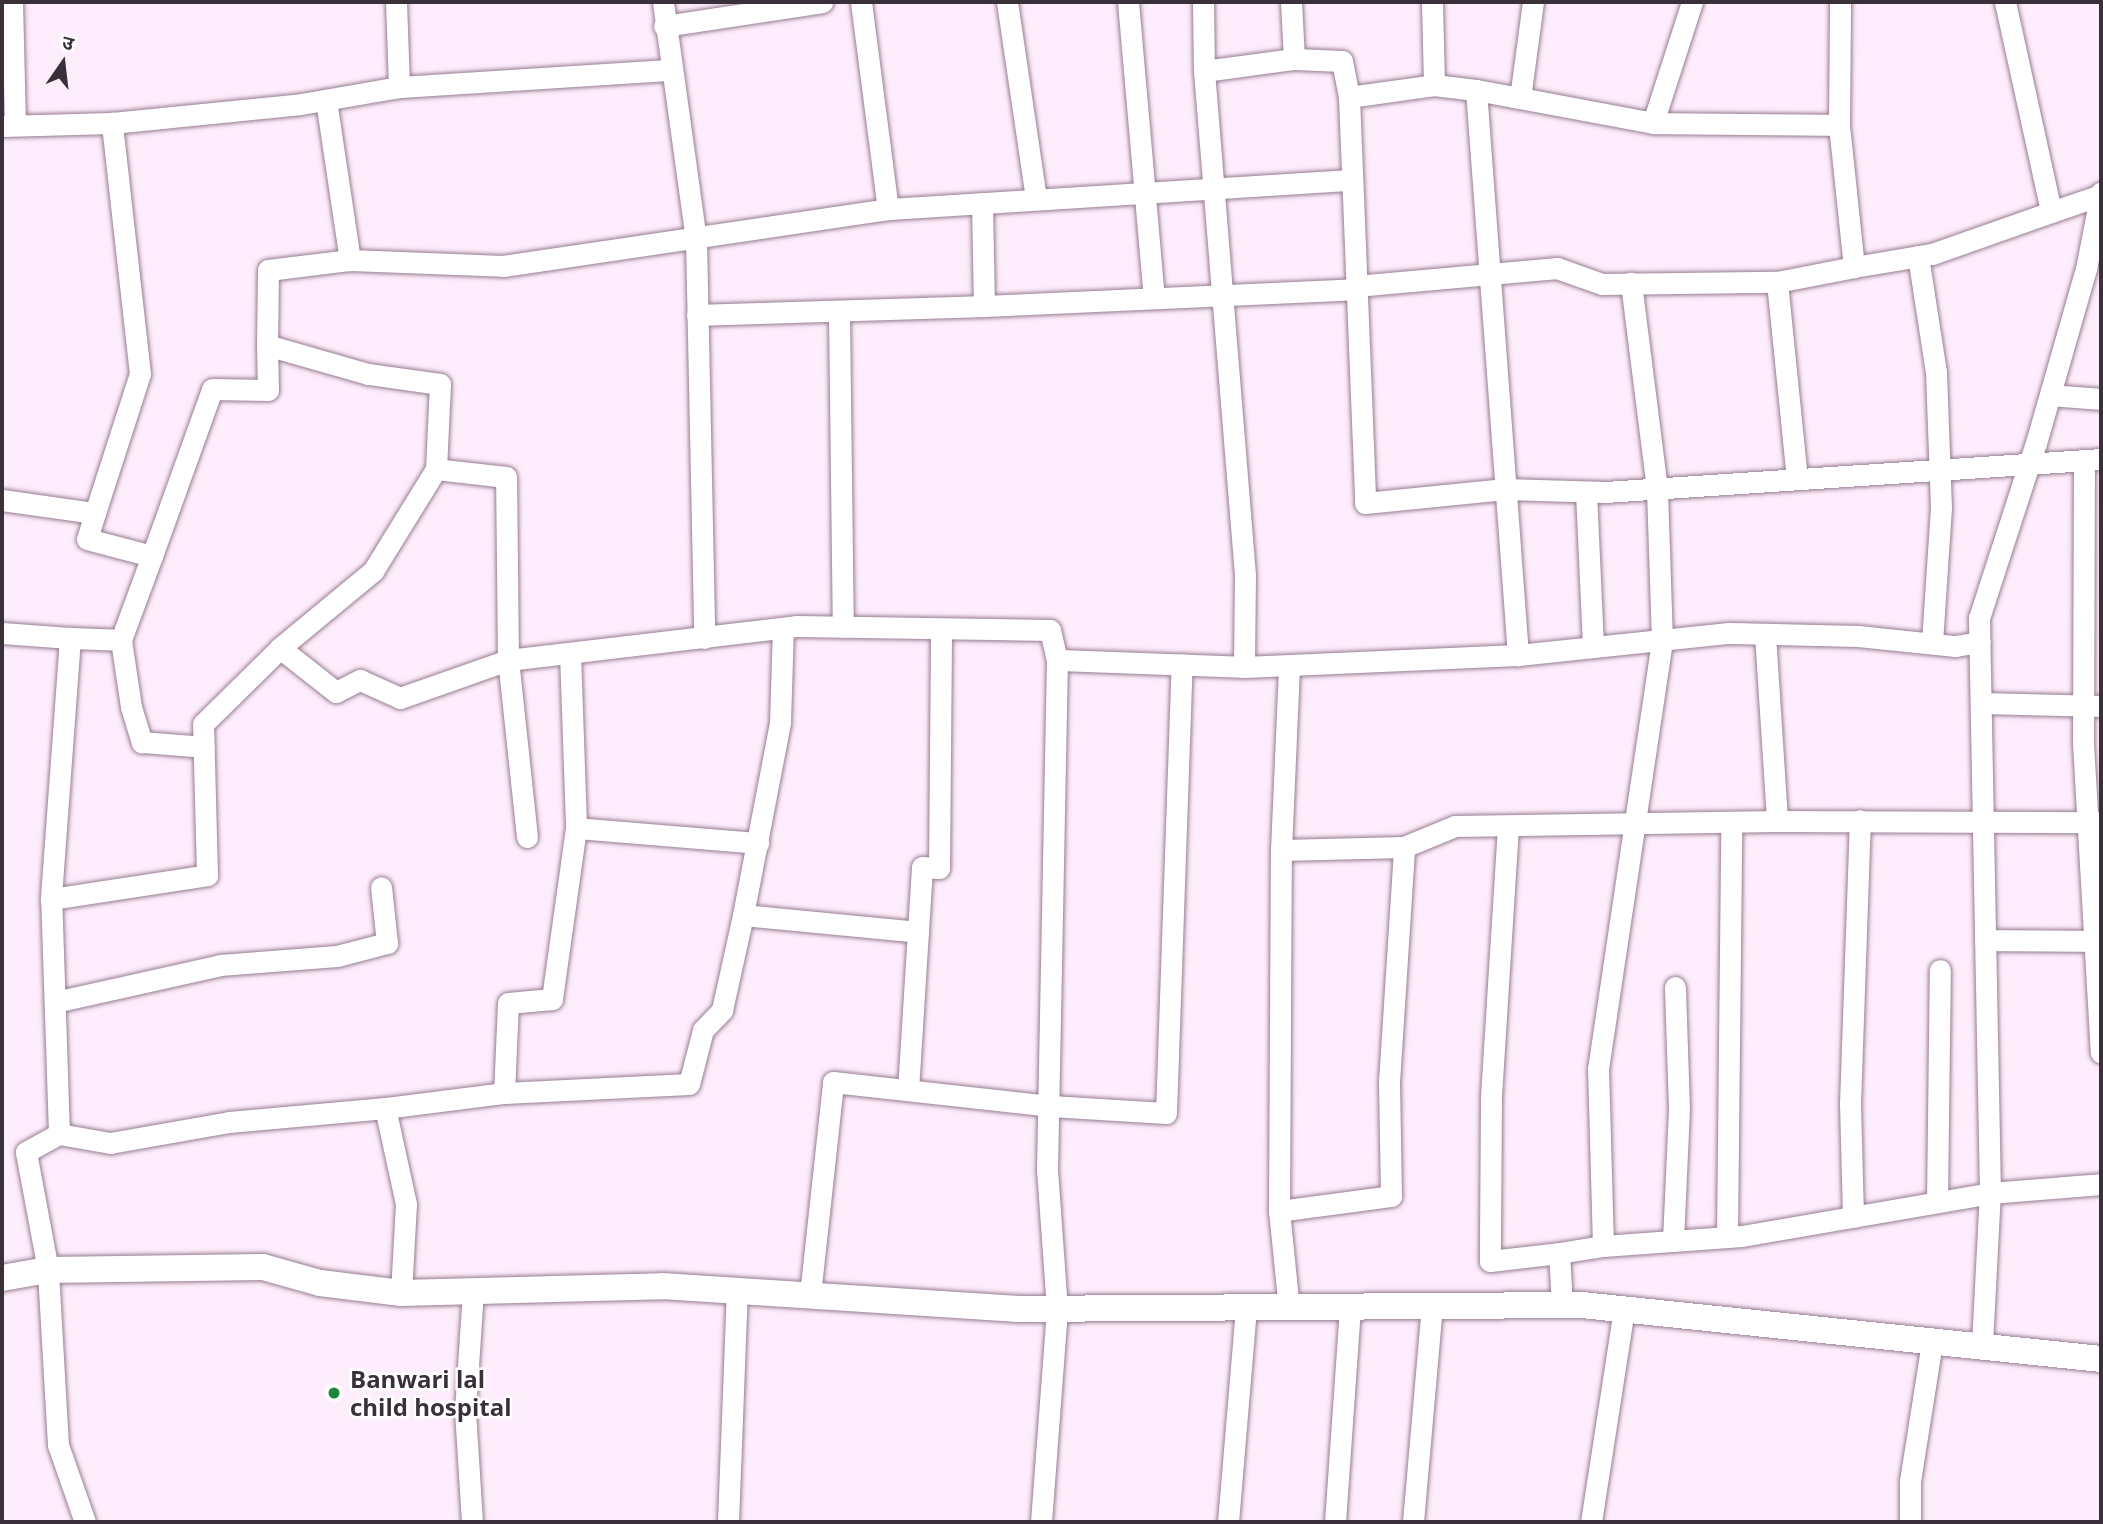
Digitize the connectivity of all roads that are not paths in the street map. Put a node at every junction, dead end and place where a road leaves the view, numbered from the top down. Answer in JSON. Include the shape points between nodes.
{"nodes":[{"id":1,"x":12,"y":2,"type":"edge"},
{"id":2,"x":396,"y":2,"type":"edge"},
{"id":3,"x":663,"y":2,"type":"edge"},
{"id":4,"x":822,"y":2,"type":"edge"},
{"id":5,"x":861,"y":2,"type":"edge"},
{"id":6,"x":1007,"y":2,"type":"edge"},
{"id":7,"x":1128,"y":2,"type":"edge"},
{"id":8,"x":1203,"y":2,"type":"edge"},
{"id":9,"x":1291,"y":2,"type":"edge"},
{"id":10,"x":1432,"y":2,"type":"edge"},
{"id":11,"x":1533,"y":2,"type":"edge"},
{"id":12,"x":1692,"y":2,"type":"edge"},
{"id":13,"x":1840,"y":2,"type":"edge"},
{"id":14,"x":2006,"y":2,"type":"edge"},
{"id":15,"x":664,"y":26,"type":"junction"},
{"id":16,"x":1294,"y":59,"type":"junction"},
{"id":17,"x":669,"y":70,"type":"junction"},
{"id":18,"x":1204,"y":71,"type":"junction"},
{"id":19,"x":1434,"y":85,"type":"junction"},
{"id":20,"x":399,"y":87,"type":"junction"},
{"id":21,"x":1476,"y":90,"type":"junction"},
{"id":22,"x":1349,"y":97,"type":"junction"},
{"id":23,"x":1520,"y":98,"type":"junction"},
{"id":24,"x":326,"y":100,"type":"junction"},
{"id":25,"x":112,"y":123,"type":"junction"},
{"id":26,"x":1653,"y":123,"type":"junction"},
{"id":27,"x":8,"y":125,"type":"edge"},
{"id":28,"x":1839,"y":125,"type":"junction"},
{"id":29,"x":1352,"y":180,"type":"junction"},
{"id":30,"x":1212,"y":188,"type":"junction"},
{"id":31,"x":1141,"y":191,"type":"junction"},
{"id":32,"x":2101,"y":193,"type":"edge"},
{"id":33,"x":1036,"y":200,"type":"junction"},
{"id":34,"x":982,"y":203,"type":"junction"},
{"id":35,"x":888,"y":209,"type":"junction"},
{"id":36,"x":2050,"y":212,"type":"junction"},
{"id":37,"x":696,"y":240,"type":"junction"},
{"id":38,"x":1918,"y":256,"type":"junction"},
{"id":39,"x":350,"y":260,"type":"junction"},
{"id":40,"x":1854,"y":267,"type":"junction"},
{"id":41,"x":1487,"y":278,"type":"junction"},
{"id":42,"x":1777,"y":282,"type":"junction"},
{"id":43,"x":1631,"y":283,"type":"junction"},
{"id":44,"x":1356,"y":288,"type":"junction"},
{"id":45,"x":1221,"y":293,"type":"junction"},
{"id":46,"x":1154,"y":297,"type":"junction"},
{"id":47,"x":984,"y":306,"type":"junction"},
{"id":48,"x":839,"y":314,"type":"junction"},
{"id":49,"x":697,"y":315,"type":"junction"},
{"id":50,"x":267,"y":345,"type":"junction"},
{"id":51,"x":2050,"y":395,"type":"junction"},
{"id":52,"x":2101,"y":399,"type":"edge"},
{"id":53,"x":2093,"y":459,"type":"edge"},
{"id":54,"x":2031,"y":462,"type":"junction"},
{"id":55,"x":1939,"y":467,"type":"junction"},
{"id":56,"x":436,"y":469,"type":"junction"},
{"id":57,"x":1797,"y":479,"type":"junction"},
{"id":58,"x":1505,"y":489,"type":"junction"},
{"id":59,"x":1657,"y":489,"type":"junction"},
{"id":60,"x":1586,"y":492,"type":"junction"},
{"id":61,"x":2,"y":500,"type":"edge"},
{"id":62,"x":95,"y":513,"type":"junction"},
{"id":63,"x":152,"y":556,"type":"junction"},
{"id":64,"x":843,"y":627,"type":"junction"},
{"id":65,"x":783,"y":628,"type":"junction"},
{"id":66,"x":941,"y":629,"type":"junction"},
{"id":67,"x":2,"y":633,"type":"edge"},
{"id":68,"x":1765,"y":634,"type":"junction"},
{"id":69,"x":70,"y":638,"type":"junction"},
{"id":70,"x":704,"y":638,"type":"junction"},
{"id":71,"x":121,"y":640,"type":"junction"},
{"id":72,"x":1662,"y":641,"type":"junction"},
{"id":73,"x":1932,"y":642,"type":"junction"},
{"id":74,"x":1980,"y":642,"type":"junction"},
{"id":75,"x":1593,"y":645,"type":"junction"},
{"id":76,"x":280,"y":649,"type":"junction"},
{"id":77,"x":570,"y":653,"type":"junction"},
{"id":78,"x":1518,"y":655,"type":"junction"},
{"id":79,"x":508,"y":660,"type":"junction"},
{"id":80,"x":1057,"y":660,"type":"junction"},
{"id":81,"x":1182,"y":664,"type":"junction"},
{"id":82,"x":1244,"y":667,"type":"junction"},
{"id":83,"x":1289,"y":668,"type":"junction"},
{"id":84,"x":1982,"y":703,"type":"junction"},
{"id":85,"x":2092,"y":706,"type":"edge"},
{"id":86,"x":204,"y":747,"type":"junction"},
{"id":87,"x":1984,"y":818,"type":"junction"},
{"id":88,"x":1860,"y":820,"type":"junction"},
{"id":89,"x":1777,"y":821,"type":"junction"},
{"id":90,"x":1731,"y":822,"type":"junction"},
{"id":91,"x":2094,"y":822,"type":"edge"},
{"id":92,"x":1636,"y":825,"type":"junction"},
{"id":93,"x":1508,"y":826,"type":"junction"},
{"id":94,"x":576,"y":828,"type":"junction"},
{"id":95,"x":527,"y":837,"type":"dead end"},
{"id":96,"x":758,"y":842,"type":"junction"},
{"id":97,"x":1404,"y":847,"type":"junction"},
{"id":98,"x":1281,"y":850,"type":"junction"},
{"id":99,"x":382,"y":887,"type":"dead end"},
{"id":100,"x":51,"y":899,"type":"junction"},
{"id":101,"x":743,"y":915,"type":"junction"},
{"id":102,"x":918,"y":932,"type":"junction"},
{"id":103,"x":1985,"y":940,"type":"junction"},
{"id":104,"x":2097,"y":941,"type":"edge"},
{"id":105,"x":1940,"y":970,"type":"dead end"},
{"id":106,"x":1675,"y":987,"type":"dead end"},
{"id":107,"x":55,"y":1002,"type":"junction"},
{"id":108,"x":2101,"y":1052,"type":"edge"},
{"id":109,"x":908,"y":1090,"type":"junction"},
{"id":110,"x":504,"y":1093,"type":"junction"},
{"id":111,"x":1050,"y":1107,"type":"junction"},
{"id":112,"x":384,"y":1108,"type":"junction"},
{"id":113,"x":59,"y":1134,"type":"junction"},
{"id":114,"x":2101,"y":1184,"type":"edge"},
{"id":115,"x":1990,"y":1193,"type":"junction"},
{"id":116,"x":1937,"y":1202,"type":"junction"},
{"id":117,"x":1279,"y":1211,"type":"junction"},
{"id":118,"x":1853,"y":1217,"type":"junction"},
{"id":119,"x":1727,"y":1237,"type":"junction"},
{"id":120,"x":1672,"y":1241,"type":"junction"},
{"id":121,"x":1602,"y":1246,"type":"junction"},
{"id":122,"x":1559,"y":1253,"type":"junction"},
{"id":123,"x":48,"y":1270,"type":"junction"},
{"id":124,"x":2,"y":1278,"type":"edge"},
{"id":125,"x":737,"y":1289,"type":"junction"},
{"id":126,"x":473,"y":1292,"type":"junction"},
{"id":127,"x":401,"y":1293,"type":"junction"},
{"id":128,"x":810,"y":1295,"type":"junction"},
{"id":129,"x":1432,"y":1306,"type":"junction"},
{"id":130,"x":1562,"y":1306,"type":"junction"},
{"id":131,"x":1246,"y":1308,"type":"junction"},
{"id":132,"x":1350,"y":1308,"type":"junction"},
{"id":133,"x":1057,"y":1309,"type":"junction"},
{"id":134,"x":1289,"y":1309,"type":"junction"},
{"id":135,"x":1624,"y":1310,"type":"junction"},
{"id":136,"x":1932,"y":1342,"type":"junction"},
{"id":137,"x":1982,"y":1344,"type":"junction"},
{"id":138,"x":2101,"y":1359,"type":"edge"},
{"id":139,"x":85,"y":1522,"type":"edge"},
{"id":140,"x":472,"y":1522,"type":"edge"},
{"id":141,"x":728,"y":1522,"type":"edge"},
{"id":142,"x":1041,"y":1522,"type":"edge"},
{"id":143,"x":1228,"y":1522,"type":"edge"},
{"id":144,"x":1335,"y":1522,"type":"edge"},
{"id":145,"x":1413,"y":1522,"type":"edge"},
{"id":146,"x":1591,"y":1522,"type":"edge"},
{"id":147,"x":1910,"y":1522,"type":"edge"}],
"edges":[{"from":1,"to":27,"type":"street"},
{"from":2,"to":20,"type":"street"},
{"from":3,"to":15,"type":"street"},
{"from":4,"to":15,"type":"street"},
{"from":5,"to":35,"type":"street"},
{"from":6,"to":33,"type":"street"},
{"from":7,"to":31,"type":"street"},
{"from":8,"to":18,"type":"street"},
{"from":9,"to":16,"type":"street"},
{"from":10,"to":19,"type":"street"},
{"from":11,"to":23,"type":"street"},
{"from":12,"to":26,"type":"street"},
{"from":13,"to":28,"type":"street"},
{"from":14,"to":36,"type":"street"},
{"from":15,"to":17,"type":"street"},
{"from":16,"to":18,"type":"street"},
{"from":16,"to":22,"type":"street","via":[[1342,61]]},
{"from":17,"to":20,"type":"street","via":[[516,84]]},
{"from":17,"to":37,"type":"street"},
{"from":18,"to":30,"type":"street"},
{"from":19,"to":21,"type":"street"},
{"from":19,"to":22,"type":"street"},
{"from":20,"to":24,"type":"street"},
{"from":21,"to":23,"type":"street"},
{"from":21,"to":41,"type":"street"},
{"from":22,"to":29,"type":"street"},
{"from":23,"to":26,"type":"street"},
{"from":24,"to":25,"type":"street"},
{"from":24,"to":39,"type":"street"},
{"from":25,"to":27,"type":"street"},
{"from":25,"to":62,"type":"street","via":[[140,374]]},
{"from":26,"to":28,"type":"street"},
{"from":28,"to":40,"type":"street"},
{"from":29,"to":30,"type":"street"},
{"from":29,"to":44,"type":"street"},
{"from":30,"to":31,"type":"street"},
{"from":30,"to":45,"type":"street"},
{"from":31,"to":33,"type":"street"},
{"from":31,"to":46,"type":"street"},
{"from":32,"to":36,"type":"street"},
{"from":32,"to":51,"type":"street"},
{"from":33,"to":34,"type":"street"},
{"from":34,"to":35,"type":"street"},
{"from":34,"to":47,"type":"street"},
{"from":35,"to":37,"type":"street"},
{"from":36,"to":38,"type":"street"},
{"from":37,"to":39,"type":"street","via":[[503,266]]},
{"from":37,"to":49,"type":"street"},
{"from":38,"to":40,"type":"street"},
{"from":38,"to":55,"type":"street","via":[[1936,372]]},
{"from":39,"to":50,"type":"street","via":[[268,270]]},
{"from":40,"to":42,"type":"street"},
{"from":41,"to":43,"type":"street","via":[[1558,268],[1602,284]]},
{"from":41,"to":44,"type":"street"},
{"from":41,"to":58,"type":"street"},
{"from":42,"to":43,"type":"street"},
{"from":42,"to":57,"type":"street"},
{"from":43,"to":59,"type":"street"},
{"from":44,"to":45,"type":"street"},
{"from":44,"to":58,"type":"street","via":[[1365,503]]},
{"from":45,"to":46,"type":"street"},
{"from":45,"to":82,"type":"street","via":[[1245,575]]},
{"from":46,"to":47,"type":"street"},
{"from":47,"to":48,"type":"street"},
{"from":48,"to":49,"type":"street"},
{"from":48,"to":64,"type":"street"},
{"from":49,"to":70,"type":"street"},
{"from":50,"to":56,"type":"street","via":[[368,374],[440,384]]},
{"from":50,"to":63,"type":"street","via":[[268,390],[212,388]]},
{"from":51,"to":52,"type":"street"},
{"from":51,"to":54,"type":"street"},
{"from":53,"to":54,"type":"street"},
{"from":53,"to":85,"type":"street"},
{"from":54,"to":55,"type":"street"},
{"from":54,"to":74,"type":"street","via":[[1979,618]]},
{"from":55,"to":57,"type":"street"},
{"from":55,"to":73,"type":"street"},
{"from":56,"to":76,"type":"street","via":[[373,570]]},
{"from":56,"to":79,"type":"street","via":[[506,477]]},
{"from":57,"to":59,"type":"street"},
{"from":58,"to":60,"type":"street"},
{"from":58,"to":78,"type":"street"},
{"from":59,"to":60,"type":"street"},
{"from":59,"to":72,"type":"street"},
{"from":60,"to":75,"type":"street"},
{"from":61,"to":62,"type":"street"},
{"from":62,"to":63,"type":"street","via":[[87,539]]},
{"from":63,"to":71,"type":"street"},
{"from":64,"to":65,"type":"street"},
{"from":64,"to":66,"type":"street"},
{"from":65,"to":70,"type":"street"},
{"from":65,"to":96,"type":"street","via":[[780,722]]},
{"from":66,"to":80,"type":"street","via":[[1050,630]]},
{"from":66,"to":102,"type":"street","via":[[939,868],[922,867]]},
{"from":67,"to":69,"type":"street"},
{"from":68,"to":72,"type":"street"},
{"from":68,"to":73,"type":"street"},
{"from":68,"to":89,"type":"street"},
{"from":69,"to":71,"type":"street"},
{"from":69,"to":100,"type":"street"},
{"from":70,"to":77,"type":"street"},
{"from":71,"to":86,"type":"street","via":[[142,742]]},
{"from":72,"to":75,"type":"street"},
{"from":72,"to":92,"type":"street"},
{"from":73,"to":74,"type":"street"},
{"from":74,"to":84,"type":"street"},
{"from":75,"to":78,"type":"street"},
{"from":76,"to":79,"type":"street","via":[[336,692],[360,680],[400,698]]},
{"from":76,"to":86,"type":"street","via":[[203,724]]},
{"from":77,"to":79,"type":"street"},
{"from":77,"to":94,"type":"street"},
{"from":78,"to":83,"type":"street"},
{"from":79,"to":95,"type":"street"},
{"from":80,"to":81,"type":"street"},
{"from":80,"to":111,"type":"street"},
{"from":81,"to":82,"type":"street"},
{"from":81,"to":111,"type":"street","via":[[1166,1113]]},
{"from":82,"to":83,"type":"street"},
{"from":83,"to":98,"type":"street"},
{"from":84,"to":85,"type":"street"},
{"from":84,"to":87,"type":"street"},
{"from":85,"to":91,"type":"street"},
{"from":86,"to":100,"type":"street","via":[[207,875]]},
{"from":87,"to":88,"type":"street"},
{"from":87,"to":91,"type":"street"},
{"from":87,"to":103,"type":"street"},
{"from":88,"to":89,"type":"street"},
{"from":88,"to":118,"type":"street","via":[[1850,1104]]},
{"from":89,"to":90,"type":"street"},
{"from":90,"to":92,"type":"street"},
{"from":90,"to":119,"type":"street"},
{"from":91,"to":104,"type":"street"},
{"from":92,"to":93,"type":"street"},
{"from":92,"to":121,"type":"street","via":[[1598,1069]]},
{"from":93,"to":97,"type":"street","via":[[1455,826]]},
{"from":93,"to":122,"type":"street","via":[[1491,1099],[1490,1261]]},
{"from":94,"to":96,"type":"street"},
{"from":94,"to":110,"type":"street","via":[[552,999],[508,1003]]},
{"from":96,"to":101,"type":"street"},
{"from":97,"to":98,"type":"street"},
{"from":97,"to":117,"type":"street","via":[[1389,1082],[1391,1196]]},
{"from":98,"to":117,"type":"street"},
{"from":99,"to":107,"type":"street","via":[[387,943],[337,956],[220,965]]},
{"from":100,"to":107,"type":"street"},
{"from":101,"to":102,"type":"street"},
{"from":101,"to":110,"type":"street","via":[[722,1010],[703,1030],[689,1084]]},
{"from":102,"to":109,"type":"street"},
{"from":103,"to":104,"type":"street"},
{"from":103,"to":115,"type":"street"},
{"from":104,"to":108,"type":"street"},
{"from":105,"to":116,"type":"street"},
{"from":106,"to":120,"type":"street","via":[[1679,1109]]},
{"from":107,"to":113,"type":"street"},
{"from":109,"to":111,"type":"street"},
{"from":109,"to":128,"type":"street","via":[[833,1082]]},
{"from":110,"to":112,"type":"street"},
{"from":111,"to":133,"type":"street","via":[[1047,1170]]},
{"from":112,"to":113,"type":"street","via":[[229,1122],[110,1143]]},
{"from":112,"to":127,"type":"street","via":[[406,1204]]},
{"from":113,"to":123,"type":"street","via":[[26,1152]]},
{"from":114,"to":115,"type":"street"},
{"from":115,"to":116,"type":"street"},
{"from":115,"to":137,"type":"street"},
{"from":116,"to":118,"type":"street"},
{"from":117,"to":134,"type":"street"},
{"from":118,"to":119,"type":"street"},
{"from":119,"to":120,"type":"street"},
{"from":120,"to":121,"type":"street"},
{"from":121,"to":122,"type":"street"},
{"from":122,"to":130,"type":"street"},
{"from":123,"to":124,"type":"street"},
{"from":123,"to":127,"type":"street","via":[[263,1267],[320,1283]]},
{"from":123,"to":139,"type":"street","via":[[58,1445]]},
{"from":125,"to":126,"type":"street","via":[[550,1286]]},
{"from":125,"to":128,"type":"street"},
{"from":125,"to":141,"type":"street"},
{"from":126,"to":127,"type":"street"},
{"from":126,"to":140,"type":"street","via":[[466,1411]]},
{"from":128,"to":133,"type":"street"},
{"from":129,"to":130,"type":"street"},
{"from":129,"to":132,"type":"street"},
{"from":129,"to":145,"type":"street"},
{"from":130,"to":135,"type":"street"},
{"from":131,"to":133,"type":"street"},
{"from":131,"to":134,"type":"street"},
{"from":131,"to":143,"type":"street"},
{"from":132,"to":134,"type":"street"},
{"from":132,"to":144,"type":"street"},
{"from":133,"to":142,"type":"street"},
{"from":135,"to":136,"type":"street"},
{"from":135,"to":146,"type":"street"},
{"from":136,"to":137,"type":"street"},
{"from":136,"to":147,"type":"street","via":[[1910,1480]]},
{"from":137,"to":138,"type":"street"}]}
